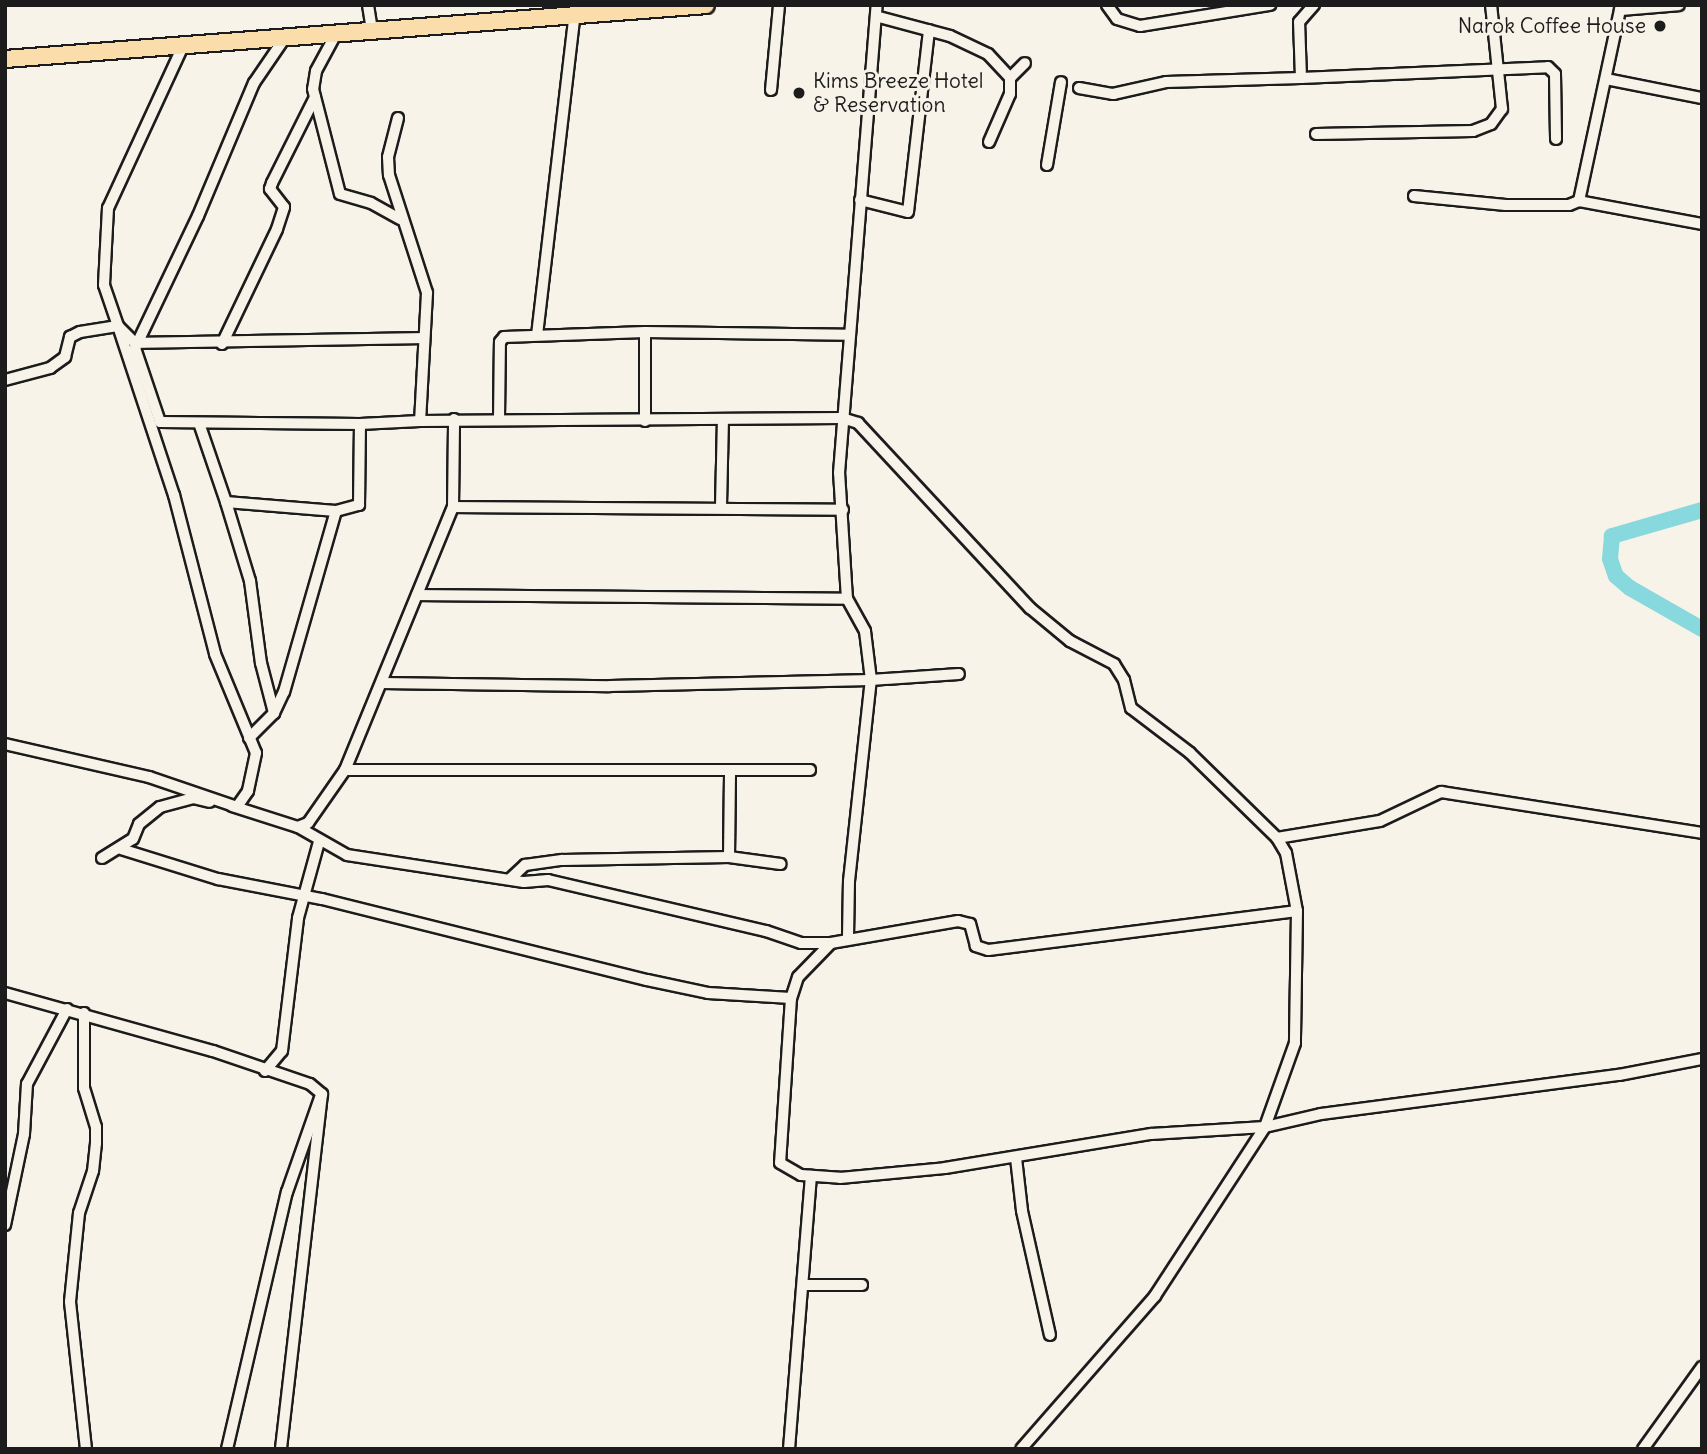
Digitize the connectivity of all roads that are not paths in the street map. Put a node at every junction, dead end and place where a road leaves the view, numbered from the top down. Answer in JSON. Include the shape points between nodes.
{"nodes":[{"id":1,"x":368,"y":5,"type":"edge"},
{"id":2,"x":706,"y":5,"type":"edge"},
{"id":3,"x":779,"y":5,"type":"edge"},
{"id":4,"x":877,"y":5,"type":"edge"},
{"id":5,"x":1107,"y":5,"type":"edge"},
{"id":6,"x":1270,"y":5,"type":"edge"},
{"id":7,"x":1314,"y":5,"type":"edge"},
{"id":8,"x":1491,"y":5,"type":"edge"},
{"id":9,"x":1679,"y":5,"type":"edge"},
{"id":10,"x":640,"y":7,"type":"edge"},
{"id":11,"x":1621,"y":8,"type":"edge"},
{"id":12,"x":575,"y":12,"type":"junction"},
{"id":13,"x":879,"y":17,"type":"junction"},
{"id":14,"x":372,"y":29,"type":"junction"},
{"id":15,"x":929,"y":30,"type":"junction"},
{"id":16,"x":337,"y":32,"type":"junction"},
{"id":17,"x":284,"y":39,"type":"junction"},
{"id":18,"x":183,"y":46,"type":"junction"},
{"id":19,"x":5,"y":59,"type":"edge"},
{"id":20,"x":1025,"y":63,"type":"dead end"},
{"id":21,"x":1500,"y":69,"type":"junction"},
{"id":22,"x":1010,"y":78,"type":"junction"},
{"id":23,"x":1301,"y":78,"type":"junction"},
{"id":24,"x":1606,"y":79,"type":"junction"},
{"id":25,"x":1061,"y":82,"type":"dead end"},
{"id":26,"x":1079,"y":88,"type":"dead end"},
{"id":27,"x":771,"y":90,"type":"dead end"},
{"id":28,"x":315,"y":97,"type":"junction"},
{"id":29,"x":1702,"y":98,"type":"edge"},
{"id":30,"x":398,"y":118,"type":"dead end"},
{"id":31,"x":1316,"y":134,"type":"dead end"},
{"id":32,"x":1556,"y":139,"type":"dead end"},
{"id":33,"x":989,"y":142,"type":"dead end"},
{"id":34,"x":1048,"y":165,"type":"dead end"},
{"id":35,"x":1414,"y":196,"type":"dead end"},
{"id":36,"x":860,"y":200,"type":"junction"},
{"id":37,"x":1579,"y":201,"type":"junction"},
{"id":38,"x":400,"y":219,"type":"junction"},
{"id":39,"x":1702,"y":224,"type":"edge"},
{"id":40,"x":118,"y":326,"type":"junction"},
{"id":41,"x":645,"y":332,"type":"junction"},
{"id":42,"x":537,"y":335,"type":"junction"},
{"id":43,"x":848,"y":335,"type":"junction"},
{"id":44,"x":422,"y":338,"type":"junction"},
{"id":45,"x":135,"y":343,"type":"junction"},
{"id":46,"x":222,"y":344,"type":"junction"},
{"id":47,"x":5,"y":380,"type":"edge"},
{"id":48,"x":842,"y":418,"type":"junction"},
{"id":49,"x":454,"y":419,"type":"junction"},
{"id":50,"x":499,"y":419,"type":"junction"},
{"id":51,"x":723,"y":420,"type":"junction"},
{"id":52,"x":421,"y":421,"type":"junction"},
{"id":53,"x":645,"y":421,"type":"junction"},
{"id":54,"x":199,"y":423,"type":"junction"},
{"id":55,"x":360,"y":424,"type":"junction"},
{"id":56,"x":226,"y":502,"type":"junction"},
{"id":57,"x":720,"y":506,"type":"junction"},
{"id":58,"x":453,"y":507,"type":"junction"},
{"id":59,"x":843,"y":510,"type":"junction"},
{"id":60,"x":336,"y":511,"type":"junction"},
{"id":61,"x":417,"y":594,"type":"junction"},
{"id":62,"x":847,"y":599,"type":"junction"},
{"id":63,"x":959,"y":674,"type":"dead end"},
{"id":64,"x":871,"y":680,"type":"junction"},
{"id":65,"x":382,"y":683,"type":"junction"},
{"id":66,"x":274,"y":713,"type":"junction"},
{"id":67,"x":249,"y":738,"type":"junction"},
{"id":68,"x":5,"y":744,"type":"edge"},
{"id":69,"x":345,"y":770,"type":"junction"},
{"id":70,"x":730,"y":770,"type":"junction"},
{"id":71,"x":810,"y":770,"type":"dead end"},
{"id":72,"x":237,"y":807,"type":"junction"},
{"id":73,"x":298,"y":827,"type":"junction"},
{"id":74,"x":1702,"y":833,"type":"edge"},
{"id":75,"x":1277,"y":838,"type":"junction"},
{"id":76,"x":319,"y":842,"type":"junction"},
{"id":77,"x":121,"y":849,"type":"junction"},
{"id":78,"x":729,"y":857,"type":"junction"},
{"id":79,"x":102,"y":859,"type":"dead end"},
{"id":80,"x":780,"y":864,"type":"dead end"},
{"id":81,"x":510,"y":879,"type":"junction"},
{"id":82,"x":304,"y":896,"type":"junction"},
{"id":83,"x":1297,"y":911,"type":"junction"},
{"id":84,"x":848,"y":937,"type":"junction"},
{"id":85,"x":831,"y":943,"type":"junction"},
{"id":86,"x":5,"y":993,"type":"edge"},
{"id":87,"x":791,"y":998,"type":"junction"},
{"id":88,"x":66,"y":1009,"type":"junction"},
{"id":89,"x":84,"y":1013,"type":"junction"},
{"id":90,"x":1702,"y":1059,"type":"edge"},
{"id":91,"x":265,"y":1071,"type":"junction"},
{"id":92,"x":322,"y":1094,"type":"junction"},
{"id":93,"x":1265,"y":1127,"type":"junction"},
{"id":94,"x":1016,"y":1158,"type":"junction"},
{"id":95,"x":811,"y":1176,"type":"junction"},
{"id":96,"x":5,"y":1225,"type":"edge"},
{"id":97,"x":804,"y":1285,"type":"junction"},
{"id":98,"x":862,"y":1285,"type":"dead end"},
{"id":99,"x":1050,"y":1335,"type":"dead end"},
{"id":100,"x":1702,"y":1367,"type":"edge"},
{"id":101,"x":86,"y":1449,"type":"edge"},
{"id":102,"x":228,"y":1449,"type":"edge"},
{"id":103,"x":281,"y":1449,"type":"edge"},
{"id":104,"x":789,"y":1449,"type":"edge"},
{"id":105,"x":1021,"y":1449,"type":"edge"},
{"id":106,"x":1643,"y":1449,"type":"edge"}],
"edges":[{"from":1,"to":14,"type":"street"},
{"from":2,"to":10,"type":"highway"},
{"from":3,"to":27,"type":"street"},
{"from":4,"to":13,"type":"street"},
{"from":5,"to":6,"type":"street","via":[[1117,19],[1140,26]]},
{"from":7,"to":23,"type":"street","via":[[1299,22]]},
{"from":8,"to":21,"type":"street"},
{"from":9,"to":11,"type":"street"},
{"from":10,"to":12,"type":"highway"},
{"from":11,"to":24,"type":"street"},
{"from":12,"to":14,"type":"highway"},
{"from":12,"to":42,"type":"street"},
{"from":13,"to":15,"type":"street"},
{"from":13,"to":36,"type":"street"},
{"from":14,"to":16,"type":"highway"},
{"from":15,"to":22,"type":"street","via":[[988,54]]},
{"from":15,"to":36,"type":"street","via":[[908,212]]},
{"from":16,"to":17,"type":"highway"},
{"from":16,"to":28,"type":"street","via":[[316,71]]},
{"from":17,"to":18,"type":"highway"},
{"from":17,"to":45,"type":"street","via":[[254,83],[198,216]]},
{"from":18,"to":19,"type":"highway"},
{"from":18,"to":40,"type":"street","via":[[108,208],[104,285]]},
{"from":20,"to":22,"type":"street"},
{"from":21,"to":23,"type":"street"},
{"from":21,"to":31,"type":"street","via":[[1502,109],[1491,124],[1473,131]]},
{"from":21,"to":32,"type":"street","via":[[1548,67],[1555,74]]},
{"from":22,"to":33,"type":"street","via":[[1010,93]]},
{"from":23,"to":26,"type":"street","via":[[1166,82],[1113,94]]},
{"from":24,"to":29,"type":"street"},
{"from":24,"to":37,"type":"street"},
{"from":25,"to":34,"type":"street"},
{"from":28,"to":38,"type":"street","via":[[340,194],[371,203]]},
{"from":28,"to":46,"type":"street","via":[[270,189],[284,207],[277,229]]},
{"from":30,"to":38,"type":"street","via":[[388,157]]},
{"from":35,"to":37,"type":"street","via":[[1506,205]]},
{"from":36,"to":43,"type":"street"},
{"from":37,"to":39,"type":"street"},
{"from":38,"to":44,"type":"street","via":[[427,293]]},
{"from":40,"to":45,"type":"street"},
{"from":40,"to":47,"type":"street","via":[[80,332],[70,337],[65,357],[50,368]]},
{"from":40,"to":67,"type":"street","via":[[174,495],[215,654]]},
{"from":41,"to":42,"type":"street"},
{"from":41,"to":43,"type":"street"},
{"from":41,"to":53,"type":"street"},
{"from":42,"to":50,"type":"street","via":[[500,339]]},
{"from":43,"to":48,"type":"street"},
{"from":44,"to":46,"type":"street"},
{"from":44,"to":52,"type":"street"},
{"from":45,"to":46,"type":"street"},
{"from":45,"to":54,"type":"street","via":[[160,422]]},
{"from":48,"to":51,"type":"street"},
{"from":48,"to":59,"type":"street"},
{"from":48,"to":75,"type":"street","via":[[858,423],[1030,608],[1070,642],[1114,664],[1124,680],[1131,708],[1190,753]]},
{"from":49,"to":50,"type":"street"},
{"from":49,"to":52,"type":"street"},
{"from":49,"to":58,"type":"street"},
{"from":50,"to":53,"type":"street"},
{"from":51,"to":53,"type":"street"},
{"from":51,"to":57,"type":"street"},
{"from":52,"to":55,"type":"street"},
{"from":54,"to":55,"type":"street"},
{"from":54,"to":56,"type":"street"},
{"from":55,"to":60,"type":"street","via":[[362,499],[352,509]]},
{"from":56,"to":60,"type":"street"},
{"from":56,"to":66,"type":"street","via":[[250,581],[261,663]]},
{"from":57,"to":58,"type":"street"},
{"from":57,"to":59,"type":"street"},
{"from":58,"to":61,"type":"street"},
{"from":59,"to":62,"type":"street"},
{"from":60,"to":66,"type":"street"},
{"from":61,"to":62,"type":"street"},
{"from":61,"to":65,"type":"street"},
{"from":62,"to":64,"type":"street","via":[[865,631]]},
{"from":63,"to":64,"type":"street"},
{"from":64,"to":65,"type":"street","via":[[610,686]]},
{"from":64,"to":84,"type":"street","via":[[849,881]]},
{"from":65,"to":69,"type":"street"},
{"from":66,"to":67,"type":"street"},
{"from":67,"to":72,"type":"street","via":[[256,752],[254,768],[248,792]]},
{"from":68,"to":72,"type":"street","via":[[149,777]]},
{"from":69,"to":70,"type":"street"},
{"from":69,"to":73,"type":"street","via":[[308,823]]},
{"from":70,"to":71,"type":"street"},
{"from":70,"to":78,"type":"street"},
{"from":72,"to":73,"type":"street"},
{"from":72,"to":77,"type":"street","via":[[193,798],[160,807],[139,824],[133,839]]},
{"from":73,"to":76,"type":"street"},
{"from":74,"to":75,"type":"street","via":[[1441,792],[1380,821]]},
{"from":75,"to":83,"type":"street","via":[[1289,863]]},
{"from":76,"to":81,"type":"street","via":[[384,863]]},
{"from":76,"to":82,"type":"street"},
{"from":77,"to":79,"type":"street"},
{"from":77,"to":82,"type":"street","via":[[218,879]]},
{"from":78,"to":80,"type":"street"},
{"from":78,"to":81,"type":"street","via":[[562,860],[525,865]]},
{"from":81,"to":85,"type":"street","via":[[548,880],[801,943]]},
{"from":82,"to":87,"type":"street","via":[[684,988]]},
{"from":82,"to":91,"type":"street","via":[[282,1051]]},
{"from":83,"to":84,"type":"street","via":[[989,950],[976,946],[970,924],[958,921]]},
{"from":83,"to":93,"type":"street","via":[[1295,1043]]},
{"from":84,"to":85,"type":"street"},
{"from":85,"to":87,"type":"street","via":[[798,977]]},
{"from":86,"to":88,"type":"street"},
{"from":87,"to":95,"type":"street","via":[[778,1159],[788,1171]]},
{"from":88,"to":89,"type":"street"},
{"from":88,"to":96,"type":"street","via":[[27,1084],[24,1134]]},
{"from":89,"to":91,"type":"street"},
{"from":89,"to":101,"type":"street","via":[[84,1088],[96,1143],[93,1171],[79,1213],[69,1302]]},
{"from":90,"to":93,"type":"street","via":[[1619,1075],[1321,1114]]},
{"from":91,"to":92,"type":"street","via":[[310,1084]]},
{"from":92,"to":102,"type":"street","via":[[286,1192]]},
{"from":92,"to":103,"type":"street"},
{"from":93,"to":94,"type":"street","via":[[1151,1134]]},
{"from":93,"to":105,"type":"street","via":[[1155,1296]]},
{"from":94,"to":95,"type":"street","via":[[840,1178]]},
{"from":94,"to":99,"type":"street","via":[[1022,1211]]},
{"from":95,"to":97,"type":"street"},
{"from":97,"to":98,"type":"street"},
{"from":97,"to":104,"type":"street"},
{"from":100,"to":106,"type":"street"}]}
